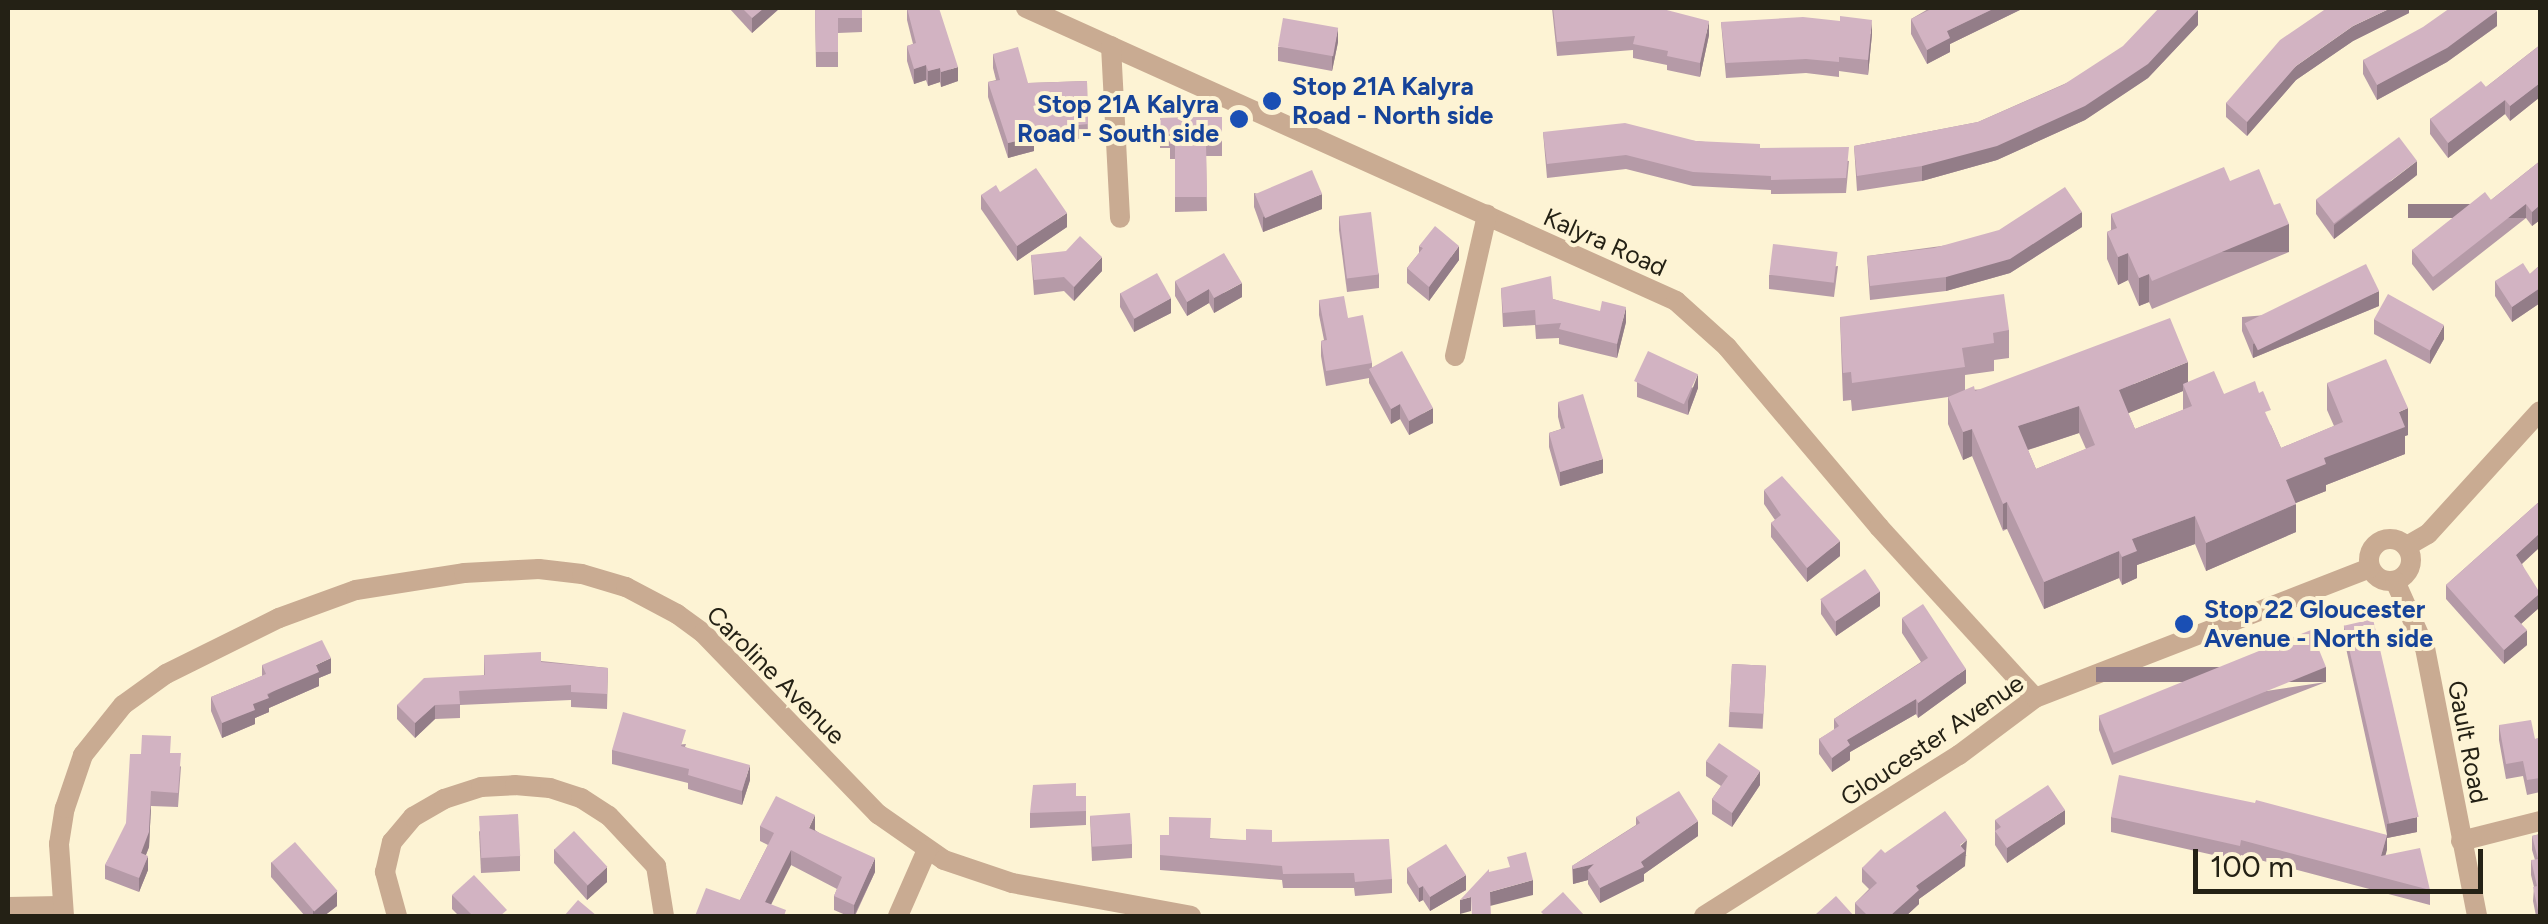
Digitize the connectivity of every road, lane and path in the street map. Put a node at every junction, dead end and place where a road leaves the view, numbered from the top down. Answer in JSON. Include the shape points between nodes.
{"nodes":[{"id":1,"x":1026,"y":8,"type":"edge"},
{"id":2,"x":1110,"y":46,"type":"junction"},
{"id":3,"x":1487,"y":216,"type":"junction"},
{"id":4,"x":1120,"y":218,"type":"dead end"},
{"id":5,"x":1455,"y":356,"type":"dead end"},
{"id":6,"x":2540,"y":411,"type":"edge"},
{"id":7,"x":2406,"y":546,"type":"junction"},
{"id":8,"x":2370,"y":568,"type":"junction"},
{"id":9,"x":2395,"y":581,"type":"junction"},
{"id":10,"x":2035,"y":698,"type":"junction"},
{"id":11,"x":2540,"y":821,"type":"edge"},
{"id":12,"x":2461,"y":840,"type":"junction"},
{"id":13,"x":927,"y":850,"type":"junction"},
{"id":14,"x":8,"y":907,"type":"edge"},
{"id":15,"x":62,"y":911,"type":"edge"},
{"id":16,"x":397,"y":916,"type":"edge"},
{"id":17,"x":664,"y":916,"type":"edge"},
{"id":18,"x":898,"y":916,"type":"edge"},
{"id":19,"x":1190,"y":916,"type":"edge"},
{"id":20,"x":1704,"y":916,"type":"edge"},
{"id":21,"x":2477,"y":916,"type":"edge"}],
"edges":[{"from":1,"to":2,"type":"street","name":"Kalyra Road"},
{"from":2,"to":3,"type":"street","name":"Kalyra Road"},
{"from":2,"to":4,"type":"street"},
{"from":3,"to":5,"type":"street"},
{"from":3,"to":10,"type":"street","name":"Kalyra Road","via":[[1676,301],[1708,326]]},
{"from":6,"to":7,"type":"street","via":[[2428,534]]},
{"from":7,"to":8,"type":"street","via":[[2391,538],[2375,544]]},
{"from":7,"to":9,"type":"street","via":[[2410,566]]},
{"from":8,"to":9,"type":"street","via":[[2380,579]]},
{"from":8,"to":10,"type":"street","name":"Gloucester Avenue"},
{"from":9,"to":12,"type":"street","name":"Gault Road","via":[[2425,648]]},
{"from":10,"to":20,"type":"street","name":"Gloucester Avenue","via":[[1958,755]]},
{"from":11,"to":12,"type":"street"},
{"from":12,"to":21,"type":"street","name":"Gault Road"},
{"from":13,"to":15,"type":"street","name":"Caroline Avenue","via":[[878,814],[677,614],[582,574],[464,573],[356,590],[279,618],[166,674],[123,705],[83,755],[65,808]]},
{"from":13,"to":18,"type":"street"},
{"from":13,"to":19,"type":"street","name":"Caroline Avenue","via":[[1012,882]]},
{"from":14,"to":15,"type":"street"},
{"from":16,"to":17,"type":"street","via":[[385,872],[392,842],[413,817],[480,787],[515,785],[581,798],[609,816],[656,866]]}]}
